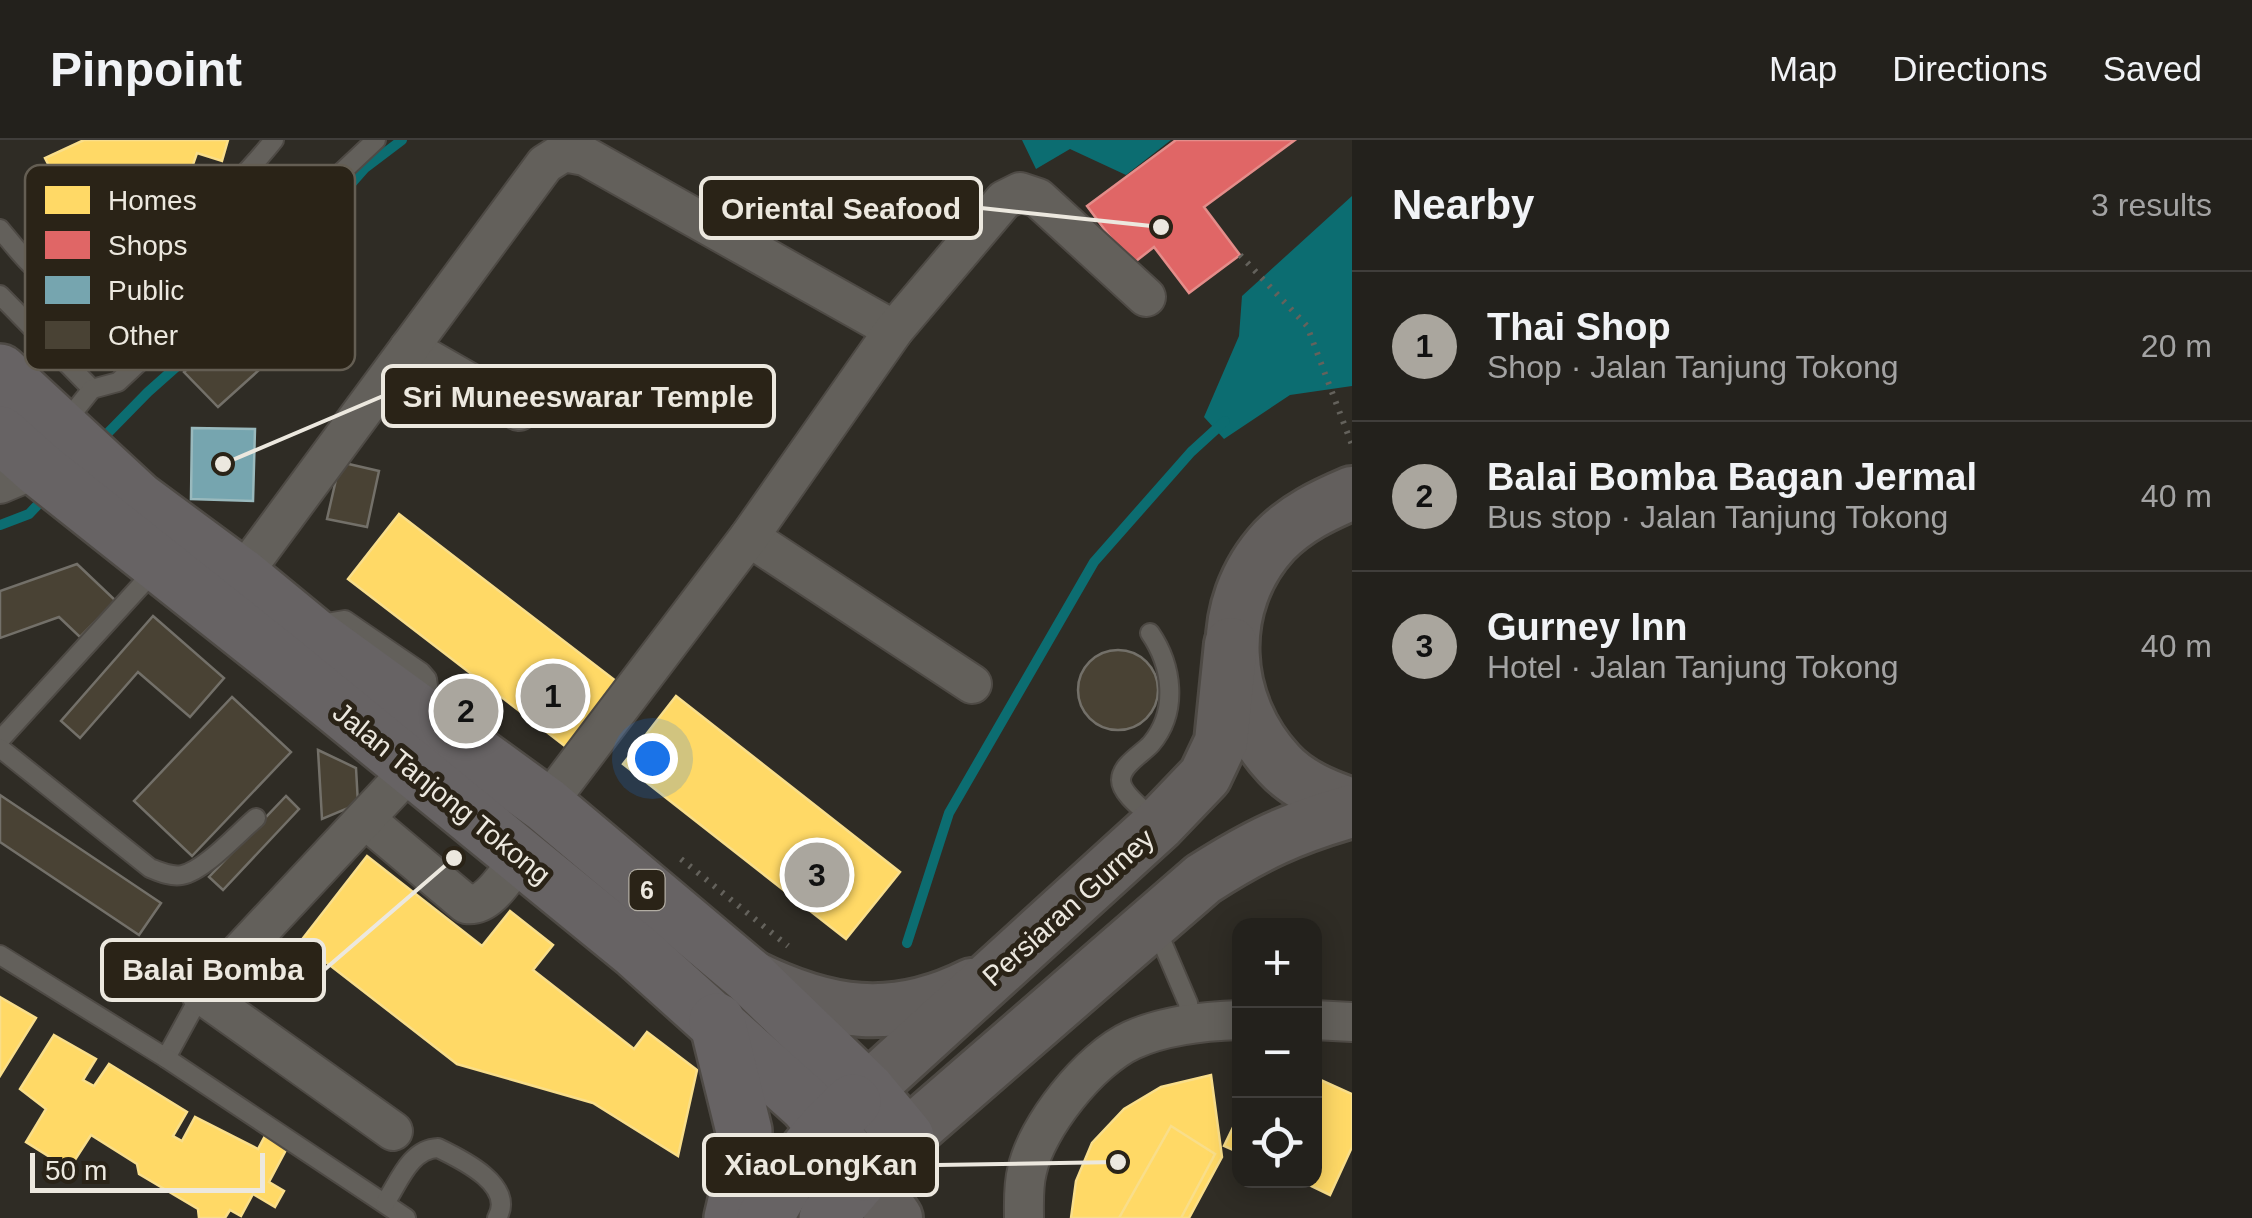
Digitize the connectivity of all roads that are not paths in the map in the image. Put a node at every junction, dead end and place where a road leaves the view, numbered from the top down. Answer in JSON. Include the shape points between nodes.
{"nodes":[{"id":1,"x":274,"y":140,"type":"edge"},
{"id":2,"x":376,"y":140,"type":"edge"},
{"id":3,"x":254,"y":165,"type":"edge"},
{"id":4,"x":349,"y":165,"type":"edge"},
{"id":5,"x":0,"y":229,"type":"edge"},
{"id":6,"x":25,"y":258,"type":"edge"},
{"id":7,"x":0,"y":295,"type":"edge"},
{"id":8,"x":1146,"y":297,"type":"dead end"},
{"id":9,"x":894,"y":330,"type":"junction"},
{"id":10,"x":410,"y":348,"type":"junction"},
{"id":11,"x":131,"y":370,"type":"edge"},
{"id":12,"x":0,"y":372,"type":"edge"},
{"id":13,"x":520,"y":411,"type":"dead end"},
{"id":14,"x":44,"y":441,"type":"edge"},
{"id":15,"x":1352,"y":493,"type":"edge"},
{"id":16,"x":122,"y":512,"type":"junction"},
{"id":17,"x":749,"y":537,"type":"junction"},
{"id":18,"x":160,"y":565,"type":"junction"},
{"id":19,"x":240,"y":576,"type":"junction"},
{"id":20,"x":1150,"y":633,"type":"dead end"},
{"id":21,"x":1231,"y":644,"type":"junction"},
{"id":22,"x":972,"y":684,"type":"dead end"},
{"id":23,"x":0,"y":740,"type":"edge"},
{"id":24,"x":0,"y":748,"type":"edge"},
{"id":25,"x":412,"y":768,"type":"junction"},
{"id":26,"x":546,"y":805,"type":"junction"},
{"id":27,"x":1352,"y":808,"type":"edge"},
{"id":28,"x":256,"y":818,"type":"dead end"},
{"id":29,"x":365,"y":818,"type":"junction"},
{"id":30,"x":1159,"y":824,"type":"junction"},
{"id":31,"x":520,"y":858,"type":"junction"},
{"id":32,"x":1154,"y":923,"type":"junction"},
{"id":33,"x":0,"y":954,"type":"edge"},
{"id":34,"x":995,"y":974,"type":"junction"},
{"id":35,"x":749,"y":976,"type":"junction"},
{"id":36,"x":201,"y":994,"type":"junction"},
{"id":37,"x":1232,"y":1020,"type":"edge"},
{"id":38,"x":1322,"y":1020,"type":"edge"},
{"id":39,"x":717,"y":1022,"type":"junction"},
{"id":40,"x":1352,"y":1022,"type":"edge"},
{"id":41,"x":1190,"y":1023,"type":"junction"},
{"id":42,"x":166,"y":1058,"type":"junction"},
{"id":43,"x":847,"y":1108,"type":"junction"},
{"id":44,"x":393,"y":1131,"type":"dead end"},
{"id":45,"x":906,"y":1137,"type":"junction"},
{"id":46,"x":865,"y":1174,"type":"junction"},
{"id":47,"x":385,"y":1204,"type":"junction"},
{"id":48,"x":406,"y":1218,"type":"edge"},
{"id":49,"x":498,"y":1218,"type":"edge"},
{"id":50,"x":732,"y":1218,"type":"edge"},
{"id":51,"x":765,"y":1218,"type":"edge"},
{"id":52,"x":826,"y":1218,"type":"edge"},
{"id":53,"x":896,"y":1218,"type":"edge"},
{"id":54,"x":1024,"y":1218,"type":"edge"}],
"edges":[{"from":1,"to":3,"type":"lane"},
{"from":2,"to":4,"type":"lane"},
{"from":5,"to":6,"type":"lane"},
{"from":7,"to":14,"type":"lane"},
{"from":8,"to":9,"type":"street","via":[[1038,198],[1020,192],[1004,200]]},
{"from":9,"to":10,"type":"street","via":[[585,156],[564,152],[544,164]]},
{"from":9,"to":17,"type":"street"},
{"from":10,"to":13,"type":"street"},
{"from":10,"to":19,"type":"street"},
{"from":11,"to":14,"type":"lane"},
{"from":12,"to":14,"type":"main road","name":"Jalan Tanjong Tokong","number":"6"},
{"from":14,"to":16,"type":"main road","name":"Jalan Tanjong Tokong","number":"6"},
{"from":15,"to":21,"type":"main road","via":[[1303,516],[1274,541],[1252,571]]},
{"from":16,"to":18,"type":"main road","name":"Jalan Tanjong Tokong","number":"6"},
{"from":16,"to":19,"type":"main road","name":"Jalan Tanjong Tokong","number":"6"},
{"from":17,"to":22,"type":"street"},
{"from":17,"to":26,"type":"street"},
{"from":18,"to":23,"type":"lane"},
{"from":18,"to":25,"type":"main road","name":"Jalan Tanjong Tokong","number":"6"},
{"from":19,"to":26,"type":"main road","name":"Jalan Tanjong Tokong","number":"6"},
{"from":20,"to":30,"type":"lane","via":[[1167,666],[1167,709],[1154,741],[1121,781],[1124,792]]},
{"from":21,"to":27,"type":"main road","via":[[1235,690],[1252,732],[1281,767]]},
{"from":21,"to":30,"type":"main road","name":"Persiaran Gurney","via":[[1221,742],[1206,776]]},
{"from":24,"to":28,"type":"lane","via":[[164,874],[196,870]]},
{"from":25,"to":29,"type":"street"},
{"from":25,"to":31,"type":"main road","name":"Jalan Tanjong Tokong","number":"6"},
{"from":26,"to":35,"type":"main road","number":"6"},
{"from":27,"to":32,"type":"main road","via":[[1252,847]]},
{"from":29,"to":31,"type":"street","via":[[466,904],[483,902]]},
{"from":29,"to":36,"type":"street"},
{"from":30,"to":34,"type":"main road","name":"Persiaran Gurney"},
{"from":31,"to":39,"type":"main road","name":"Jalan Tanjong Tokong","number":"6"},
{"from":32,"to":41,"type":"lane"},
{"from":32,"to":45,"type":"main road"},
{"from":33,"to":42,"type":"lane"},
{"from":34,"to":35,"type":"main road","via":[[948,997],[898,1009],[846,1010],[795,998]]},
{"from":34,"to":43,"type":"main road","name":"Persiaran Gurney"},
{"from":35,"to":43,"type":"main road","name":"Jalan Tanjong Tokong","number":"6"},
{"from":36,"to":42,"type":"lane"},
{"from":36,"to":44,"type":"street"},
{"from":37,"to":41,"type":"street"},
{"from":38,"to":40,"type":"street"},
{"from":39,"to":43,"type":"main road","name":"Jalan Tanjong Tokong","number":"6"},
{"from":39,"to":50,"type":"main road","via":[[744,1131]]},
{"from":41,"to":54,"type":"street","via":[[1130,1040],[1061,1106],[1039,1134],[1026,1172]]},
{"from":42,"to":47,"type":"lane"},
{"from":43,"to":45,"type":"main road","name":"Jalan Tanjong Tokong","number":"6"},
{"from":43,"to":46,"type":"main road","name":"Jalan Tanjong Tokong","number":"6"},
{"from":43,"to":51,"type":"main road","via":[[794,1165]]},
{"from":45,"to":46,"type":"main road"},
{"from":46,"to":52,"type":"main road"},
{"from":46,"to":53,"type":"main road"},
{"from":47,"to":48,"type":"lane"},
{"from":47,"to":49,"type":"lane","via":[[413,1158],[438,1148],[494,1184],[504,1205]]}]}
